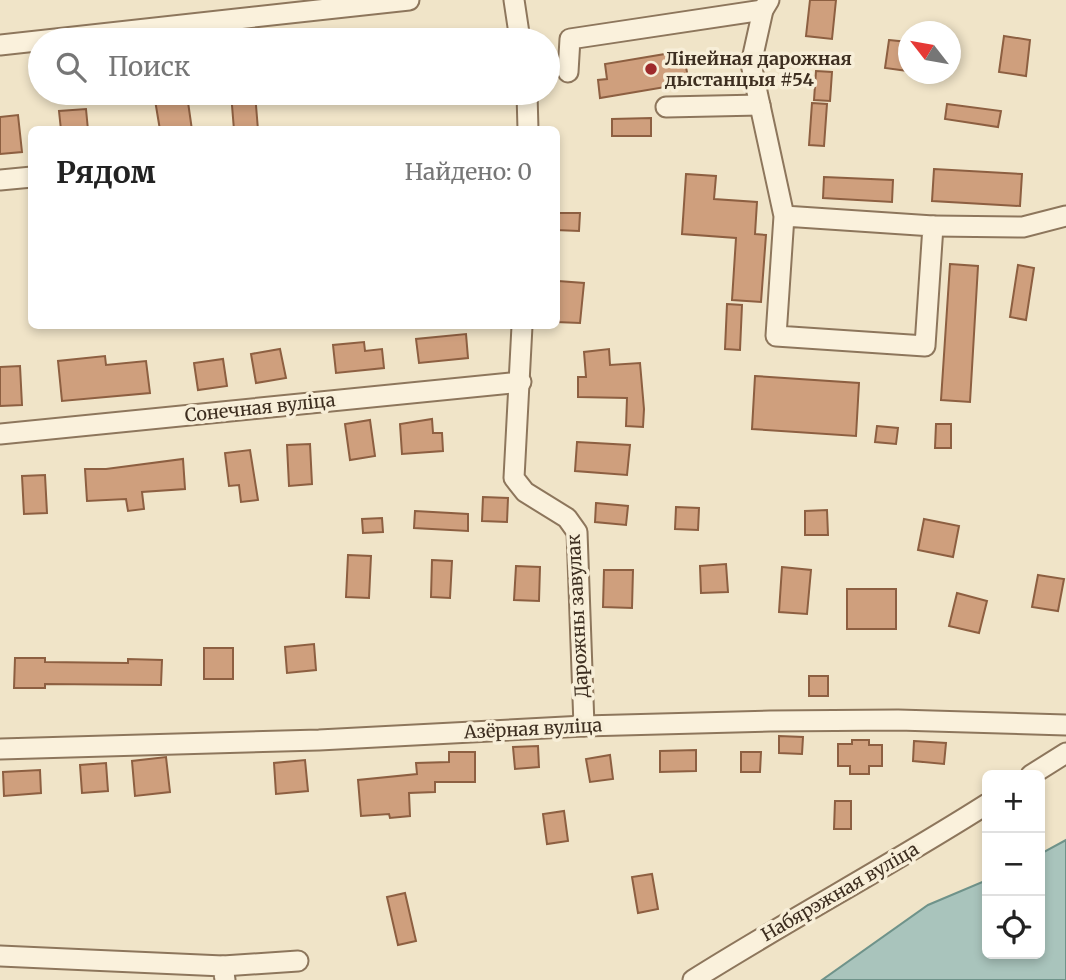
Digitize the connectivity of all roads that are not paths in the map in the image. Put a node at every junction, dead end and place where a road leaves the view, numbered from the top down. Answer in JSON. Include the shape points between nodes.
{"nodes":[{"id":1,"x":409,"y":0,"type":"edge"},
{"id":2,"x":514,"y":0,"type":"edge"},
{"id":3,"x":766,"y":5,"type":"edge"},
{"id":4,"x":155,"y":28,"type":"edge"},
{"id":5,"x":518,"y":28,"type":"edge"},
{"id":6,"x":28,"y":42,"type":"edge"},
{"id":7,"x":0,"y":45,"type":"edge"},
{"id":8,"x":568,"y":72,"type":"dead end"},
{"id":9,"x":527,"y":105,"type":"edge"},
{"id":10,"x":760,"y":105,"type":"junction"},
{"id":11,"x":666,"y":107,"type":"dead end"},
{"id":12,"x":528,"y":126,"type":"edge"},
{"id":13,"x":28,"y":177,"type":"edge"},
{"id":14,"x":0,"y":180,"type":"edge"},
{"id":15,"x":785,"y":216,"type":"junction"},
{"id":16,"x":1066,"y":216,"type":"edge"},
{"id":17,"x":933,"y":226,"type":"junction"},
{"id":18,"x":522,"y":329,"type":"edge"},
{"id":19,"x":521,"y":382,"type":"junction"},
{"id":20,"x":0,"y":434,"type":"edge"},
{"id":21,"x":1066,"y":725,"type":"edge"},
{"id":22,"x":584,"y":726,"type":"junction"},
{"id":23,"x":0,"y":750,"type":"edge"},
{"id":24,"x":1066,"y":753,"type":"edge"},
{"id":25,"x":1039,"y":770,"type":"edge"},
{"id":26,"x":982,"y":807,"type":"edge"},
{"id":27,"x":0,"y":956,"type":"edge"},
{"id":28,"x":298,"y":961,"type":"dead end"},
{"id":29,"x":224,"y":973,"type":"edge"},
{"id":30,"x":693,"y":980,"type":"edge"}],
"edges":[{"from":1,"to":4,"type":"street"},
{"from":2,"to":5,"type":"street"},
{"from":3,"to":8,"type":"street","via":[[569,39]]},
{"from":3,"to":10,"type":"street","via":[[751,64]]},
{"from":6,"to":7,"type":"street"},
{"from":9,"to":12,"type":"street"},
{"from":10,"to":11,"type":"street"},
{"from":10,"to":15,"type":"street"},
{"from":13,"to":14,"type":"street"},
{"from":15,"to":17,"type":"street"},
{"from":15,"to":17,"type":"street","via":[[776,336],[803,338],[925,346]]},
{"from":16,"to":17,"type":"street","via":[[1023,227]]},
{"from":18,"to":19,"type":"street","name":"Дарожны завулак"},
{"from":19,"to":20,"type":"street","name":"Сонечная вуліца"},
{"from":19,"to":22,"type":"street","name":"Дарожны завулак","via":[[514,478],[525,492],[567,518],[576,532]]},
{"from":21,"to":22,"type":"street","name":"Азёрная вуліца","via":[[898,720]]},
{"from":22,"to":23,"type":"street","name":"Азёрная вуліца"},
{"from":24,"to":25,"type":"street"},
{"from":26,"to":30,"type":"street","name":"Набярэжная вуліца"},
{"from":27,"to":29,"type":"street"},
{"from":28,"to":29,"type":"street"}]}
